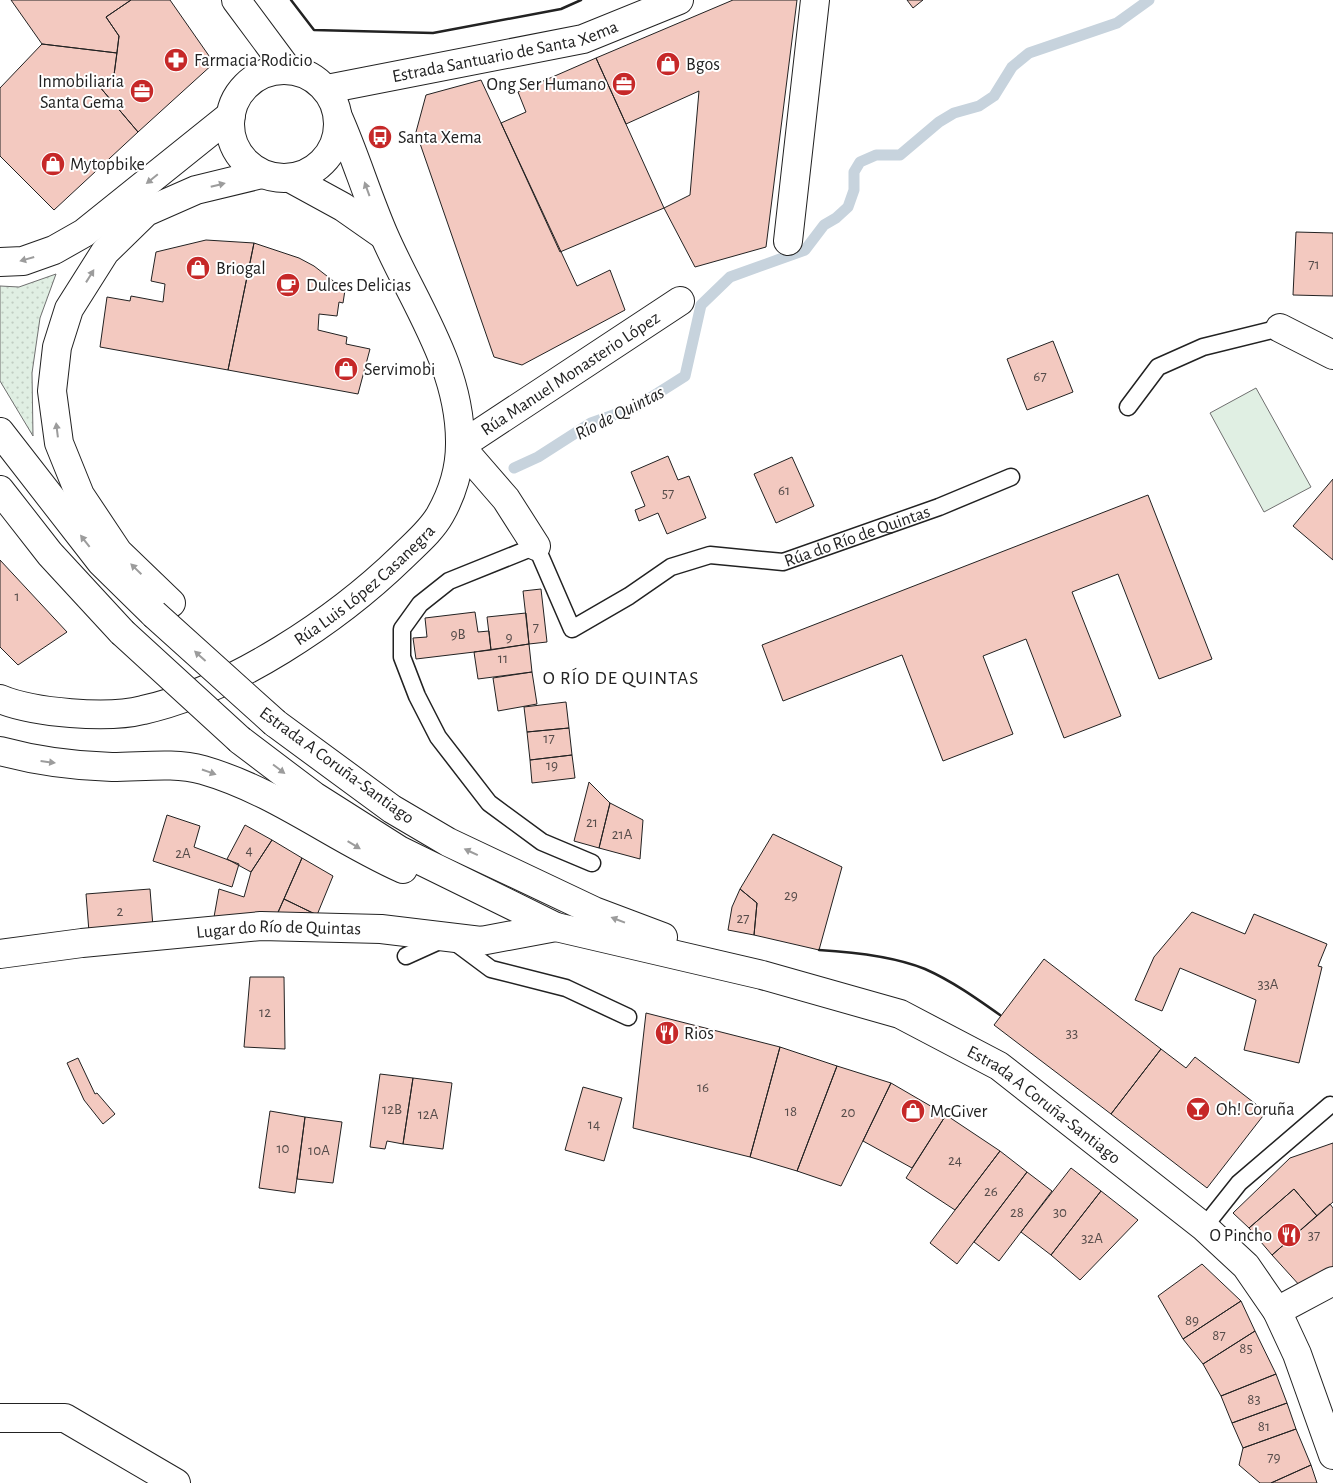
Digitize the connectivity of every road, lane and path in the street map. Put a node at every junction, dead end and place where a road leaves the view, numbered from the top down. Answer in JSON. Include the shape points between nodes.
{"nodes":[{"id":1,"x":236,"y":0,"type":"edge"},
{"id":2,"x":679,"y":0,"type":"edge"},
{"id":3,"x":815,"y":0,"type":"edge"},
{"id":4,"x":288,"y":70,"type":"junction"},
{"id":5,"x":327,"y":89,"type":"junction"},
{"id":6,"x":231,"y":115,"type":"junction"},
{"id":7,"x":338,"y":117,"type":"junction"},
{"id":8,"x":262,"y":174,"type":"junction"},
{"id":9,"x":290,"y":178,"type":"junction"},
{"id":10,"x":383,"y":235,"type":"junction"},
{"id":11,"x":788,"y":241,"type":"dead end"},
{"id":12,"x":0,"y":262,"type":"edge"},
{"id":13,"x":680,"y":301,"type":"dead end"},
{"id":14,"x":1280,"y":328,"type":"joint"},
{"id":15,"x":1333,"y":354,"type":"edge"},
{"id":16,"x":1128,"y":407,"type":"dead end"},
{"id":17,"x":0,"y":432,"type":"edge"},
{"id":18,"x":460,"y":446,"type":"junction"},
{"id":19,"x":1012,"y":477,"type":"dead end"},
{"id":20,"x":0,"y":490,"type":"edge"},
{"id":21,"x":536,"y":546,"type":"junction"},
{"id":22,"x":162,"y":609,"type":"junction"},
{"id":23,"x":0,"y":699,"type":"edge"},
{"id":24,"x":0,"y":751,"type":"edge"},
{"id":25,"x":592,"y":863,"type":"dead end"},
{"id":26,"x":556,"y":926,"type":"junction"},
{"id":27,"x":448,"y":937,"type":"junction"},
{"id":28,"x":0,"y":954,"type":"edge"},
{"id":29,"x":406,"y":956,"type":"dead end"},
{"id":30,"x":762,"y":975,"type":"junction"},
{"id":31,"x":628,"y":1017,"type":"dead end"},
{"id":32,"x":1330,"y":1105,"type":"dead end"},
{"id":33,"x":1204,"y":1227,"type":"junction"},
{"id":34,"x":1333,"y":1281,"type":"edge"},
{"id":35,"x":1277,"y":1311,"type":"junction"},
{"id":36,"x":0,"y":1418,"type":"edge"},
{"id":37,"x":1333,"y":1455,"type":"edge"},
{"id":38,"x":176,"y":1483,"type":"edge"}],
"edges":[{"from":1,"to":4,"type":"main road"},
{"from":2,"to":5,"type":"main road","name":"Estrada Santuario de Santa Xema","via":[[582,39]]},
{"from":3,"to":11,"type":"main road"},
{"from":4,"to":5,"type":"main road","name":"Rúa Luis López Casanegra","via":[[302,73]]},
{"from":4,"to":6,"type":"main road","name":"Rúa Luis López Casanegra","via":[[272,71],[245,86]]},
{"from":5,"to":7,"type":"main road","name":"Rúa Luis López Casanegra"},
{"from":6,"to":8,"type":"main road","name":"Rúa Luis López Casanegra","via":[[231,133],[236,150],[247,164]]},
{"from":6,"to":12,"type":"main road","one_way":true,"via":[[84,233],[23,262]]},
{"from":7,"to":9,"type":"main road","name":"Rúa Luis López Casanegra","via":[[338,134],[322,164],[307,174]]},
{"from":10,"to":7,"type":"main road","name":"Rúa Luis López Casanegra","one_way":true},
{"from":8,"to":9,"type":"main road","name":"Rúa Luis López Casanegra"},
{"from":22,"to":8,"type":"main road","one_way":true,"via":[[118,552],[80,494],[59,443],[52,391],[57,347],[69,309],[106,252],[146,212],[196,190]]},
{"from":9,"to":10,"type":"main road","name":"Rúa Luis López Casanegra","via":[[343,206]]},
{"from":10,"to":18,"type":"main road","name":"Rúa Luis López Casanegra","via":[[446,366],[460,421]]},
{"from":13,"to":18,"type":"main road","name":"Rúa Manuel Monasterio López"},
{"from":14,"to":15,"type":"main road"},
{"from":14,"to":16,"type":"lane","via":[[1202,348],[1158,367]]},
{"from":22,"to":17,"type":"main road","name":"Estrada A Coruña-Santiago","one_way":true,"via":[[101,562]]},
{"from":18,"to":21,"type":"main road","name":"Rúa do Río de Quintas","via":[[506,499]]},
{"from":18,"to":23,"type":"main road","name":"Rúa Luis López Casanegra","via":[[449,494],[439,516],[420,540],[370,588],[252,667],[190,698],[141,711],[98,714],[49,710]]},
{"from":19,"to":21,"type":"lane","name":"Rúa do Río de Quintas","via":[[939,507],[782,562],[710,555],[671,567],[572,629]]},
{"from":20,"to":26,"type":"main road","name":"Estrada A Coruña-Santiago","one_way":true,"bridge":true,"via":[[50,554],[122,632],[240,740],[314,796],[399,850]]},
{"from":21,"to":25,"type":"lane","via":[[449,581],[420,604],[402,629],[402,658],[438,737],[489,803],[542,842]]},
{"from":30,"to":22,"type":"main road","name":"Estrada A Coruña-Santiago","one_way":true,"bridge":true,"via":[[594,911],[448,842],[392,809],[280,717]]},
{"from":24,"to":26,"type":"main road","one_way":true,"via":[[33,760],[74,765],[201,770],[245,785],[288,805],[366,852],[460,894]]},
{"from":26,"to":27,"type":"main road","name":"Lugar do Río de Quintas","via":[[481,941]]},
{"from":26,"to":30,"type":"main road","name":"Estrada A Coruña-Santiago"},
{"from":27,"to":28,"type":"main road","name":"Lugar do Río de Quintas","via":[[381,929],[261,926]]},
{"from":27,"to":29,"type":"lane"},
{"from":27,"to":31,"type":"lane","via":[[491,969],[566,988]]},
{"from":30,"to":33,"type":"main road","name":"Estrada A Coruña-Santiago","via":[[900,1014],[999,1066]]},
{"from":32,"to":33,"type":"lane","via":[[1239,1183]]},
{"from":33,"to":35,"type":"main road","name":"Estrada A Coruña-Santiago","via":[[1246,1266]]},
{"from":34,"to":35,"type":"main road"},
{"from":35,"to":37,"type":"main road","name":"Estrada A Coruña-Santiago","via":[[1297,1354]]},
{"from":36,"to":38,"type":"main road","via":[[64,1418]]}]}
